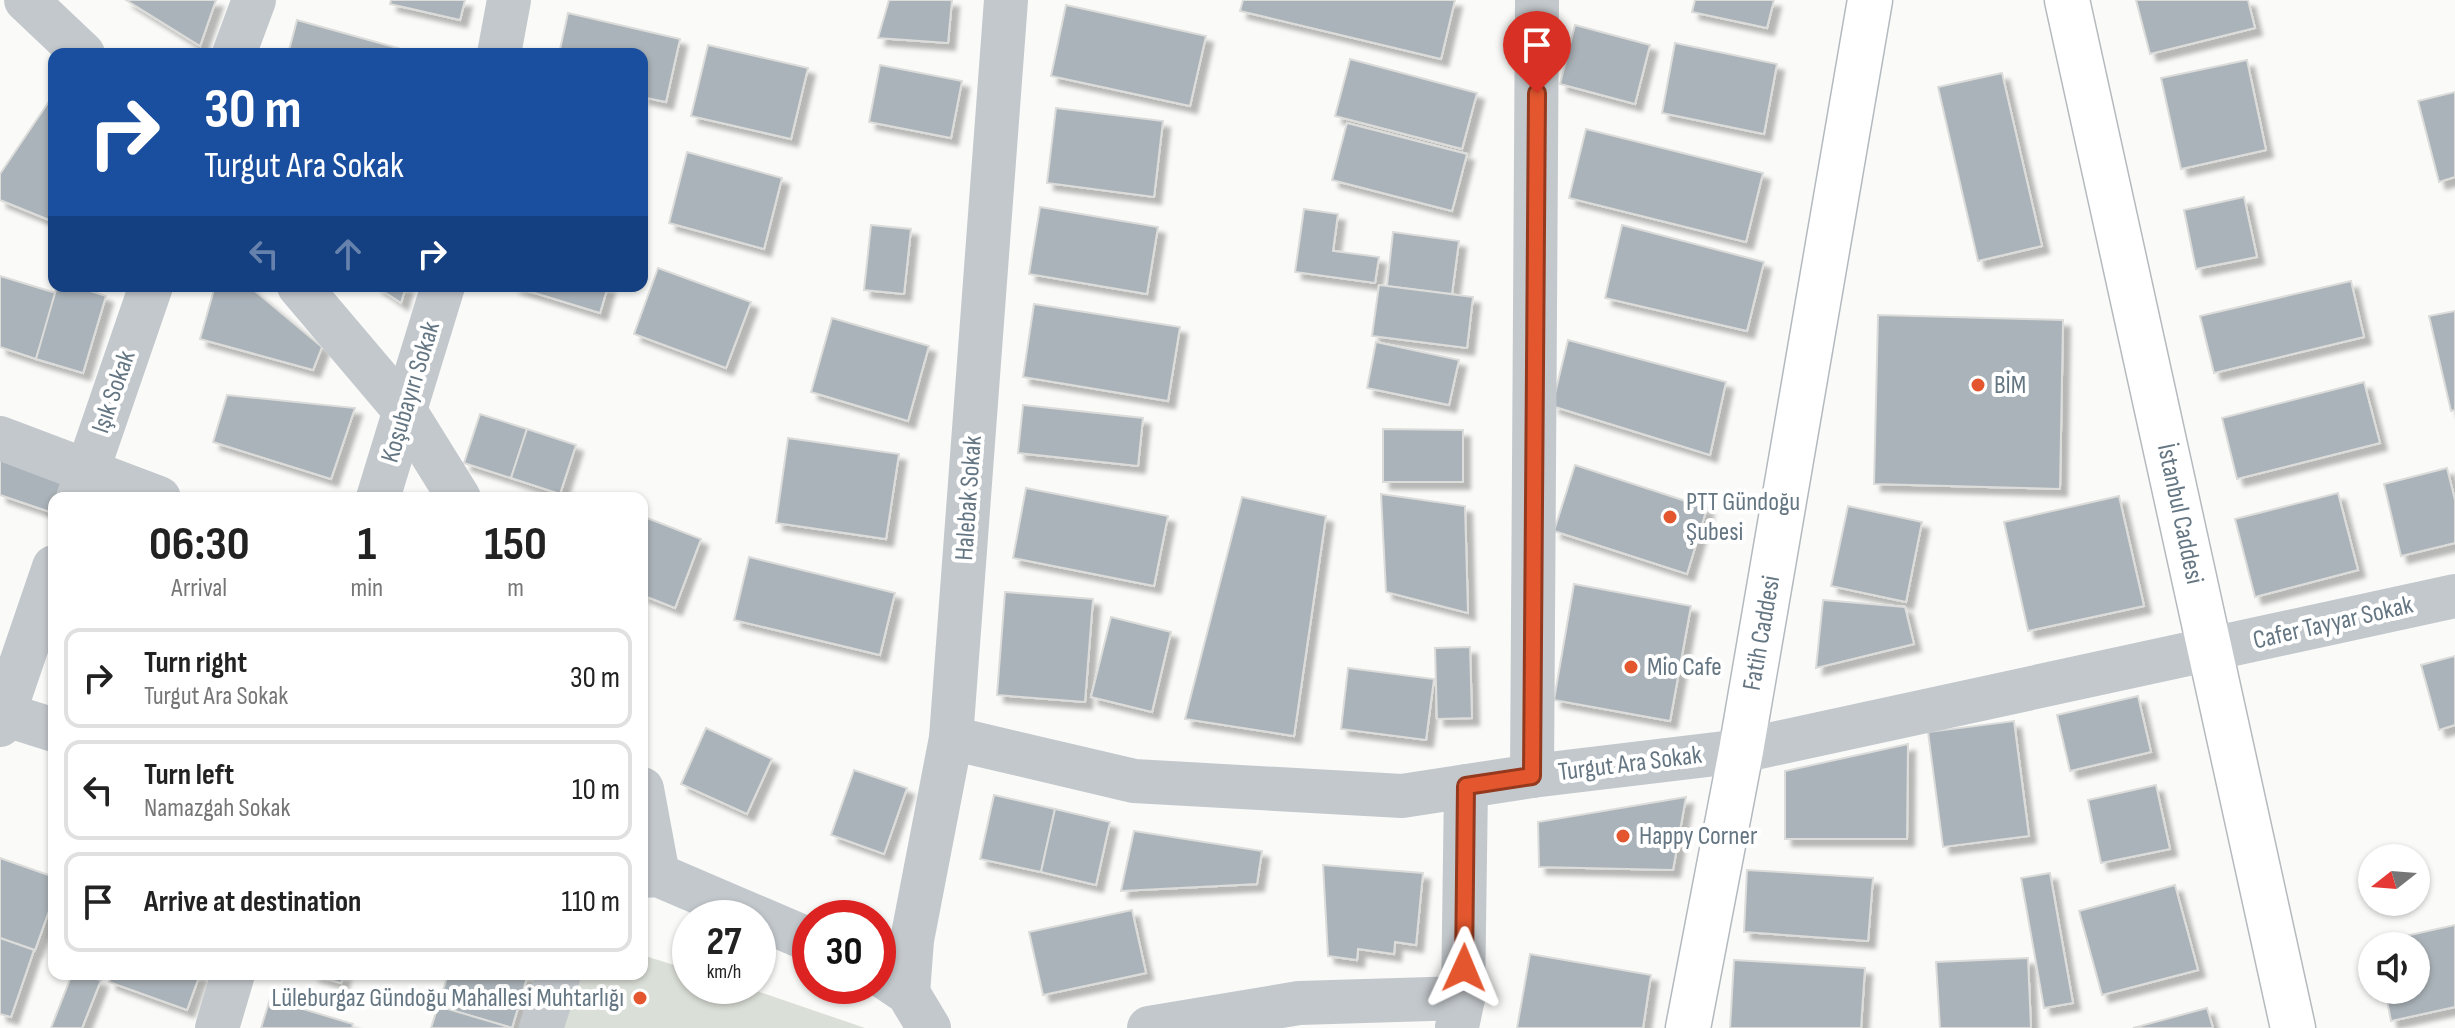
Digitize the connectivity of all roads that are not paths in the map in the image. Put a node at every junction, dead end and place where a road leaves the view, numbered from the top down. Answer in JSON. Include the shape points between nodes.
{"nodes":[{"id":1,"x":26,"y":0,"type":"edge"},
{"id":2,"x":254,"y":0,"type":"edge"},
{"id":3,"x":509,"y":0,"type":"edge"},
{"id":4,"x":1006,"y":0,"type":"edge"},
{"id":5,"x":1537,"y":0,"type":"edge"},
{"id":6,"x":1870,"y":0,"type":"edge"},
{"id":7,"x":2067,"y":0,"type":"edge"},
{"id":8,"x":77,"y":48,"type":"edge"},
{"id":9,"x":236,"y":48,"type":"edge"},
{"id":10,"x":500,"y":48,"type":"edge"},
{"id":11,"x":149,"y":292,"type":"edge"},
{"id":12,"x":304,"y":292,"type":"edge"},
{"id":13,"x":441,"y":292,"type":"edge"},
{"id":14,"x":405,"y":411,"type":"junction"},
{"id":15,"x":0,"y":438,"type":"edge"},
{"id":16,"x":83,"y":484,"type":"edge"},
{"id":17,"x":126,"y":492,"type":"edge"},
{"id":18,"x":380,"y":492,"type":"edge"},
{"id":19,"x":455,"y":492,"type":"edge"},
{"id":20,"x":48,"y":584,"type":"edge"},
{"id":21,"x":2455,"y":596,"type":"edge"},
{"id":22,"x":2210,"y":651,"type":"junction"},
{"id":23,"x":1,"y":717,"type":"edge"},
{"id":24,"x":48,"y":729,"type":"edge"},
{"id":25,"x":951,"y":738,"type":"junction"},
{"id":26,"x":1741,"y":751,"type":"junction"},
{"id":27,"x":1532,"y":776,"type":"junction"},
{"id":28,"x":1466,"y":786,"type":"junction"},
{"id":29,"x":648,"y":854,"type":"edge"},
{"id":30,"x":650,"y":876,"type":"edge"},
{"id":31,"x":792,"y":933,"type":"edge"},
{"id":32,"x":231,"y":980,"type":"edge"},
{"id":33,"x":557,"y":980,"type":"edge"},
{"id":34,"x":905,"y":998,"type":"edge"},
{"id":35,"x":1460,"y":1013,"type":"edge"},
{"id":36,"x":217,"y":1028,"type":"edge"},
{"id":37,"x":541,"y":1028,"type":"edge"},
{"id":38,"x":1149,"y":1028,"type":"edge"},
{"id":39,"x":1688,"y":1028,"type":"edge"},
{"id":40,"x":2293,"y":1028,"type":"edge"}],
"edges":[{"from":1,"to":8,"type":"street"},
{"from":2,"to":9,"type":"street"},
{"from":3,"to":10,"type":"street"},
{"from":4,"to":25,"type":"street","name":"Halebak Sokak"},
{"from":5,"to":27,"type":"street"},
{"from":6,"to":26,"type":"main road","name":"Fatih Caddesi"},
{"from":7,"to":22,"type":"main road","name":"İstanbul Caddesi"},
{"from":11,"to":16,"type":"street","name":"Işık Sokak"},
{"from":12,"to":14,"type":"street"},
{"from":13,"to":14,"type":"street","name":"Koşubayırı Sokak"},
{"from":14,"to":18,"type":"street","name":"Koşubayırı Sokak"},
{"from":14,"to":19,"type":"street"},
{"from":15,"to":16,"type":"street"},
{"from":16,"to":17,"type":"street"},
{"from":20,"to":23,"type":"street"},
{"from":21,"to":22,"type":"street","name":"Cafer Tayyar Sokak"},
{"from":22,"to":26,"type":"street","name":"Turgut Ara Sokak"},
{"from":22,"to":40,"type":"main road","name":"İstanbul Caddesi"},
{"from":23,"to":24,"type":"street"},
{"from":25,"to":28,"type":"street","name":"Turgut Ara Sokak","via":[[1134,781],[1402,796]]},
{"from":25,"to":34,"type":"street","name":"Halebak Sokak"},
{"from":26,"to":27,"type":"street","name":"Turgut Ara Sokak"},
{"from":26,"to":39,"type":"main road","name":"Fatih Caddesi"},
{"from":27,"to":28,"type":"street","name":"Turgut Ara Sokak"},
{"from":28,"to":35,"type":"street"},
{"from":29,"to":30,"type":"street"},
{"from":30,"to":31,"type":"street"},
{"from":32,"to":36,"type":"street"},
{"from":33,"to":37,"type":"street"},
{"from":35,"to":38,"type":"street","via":[[1299,1003]]}]}
